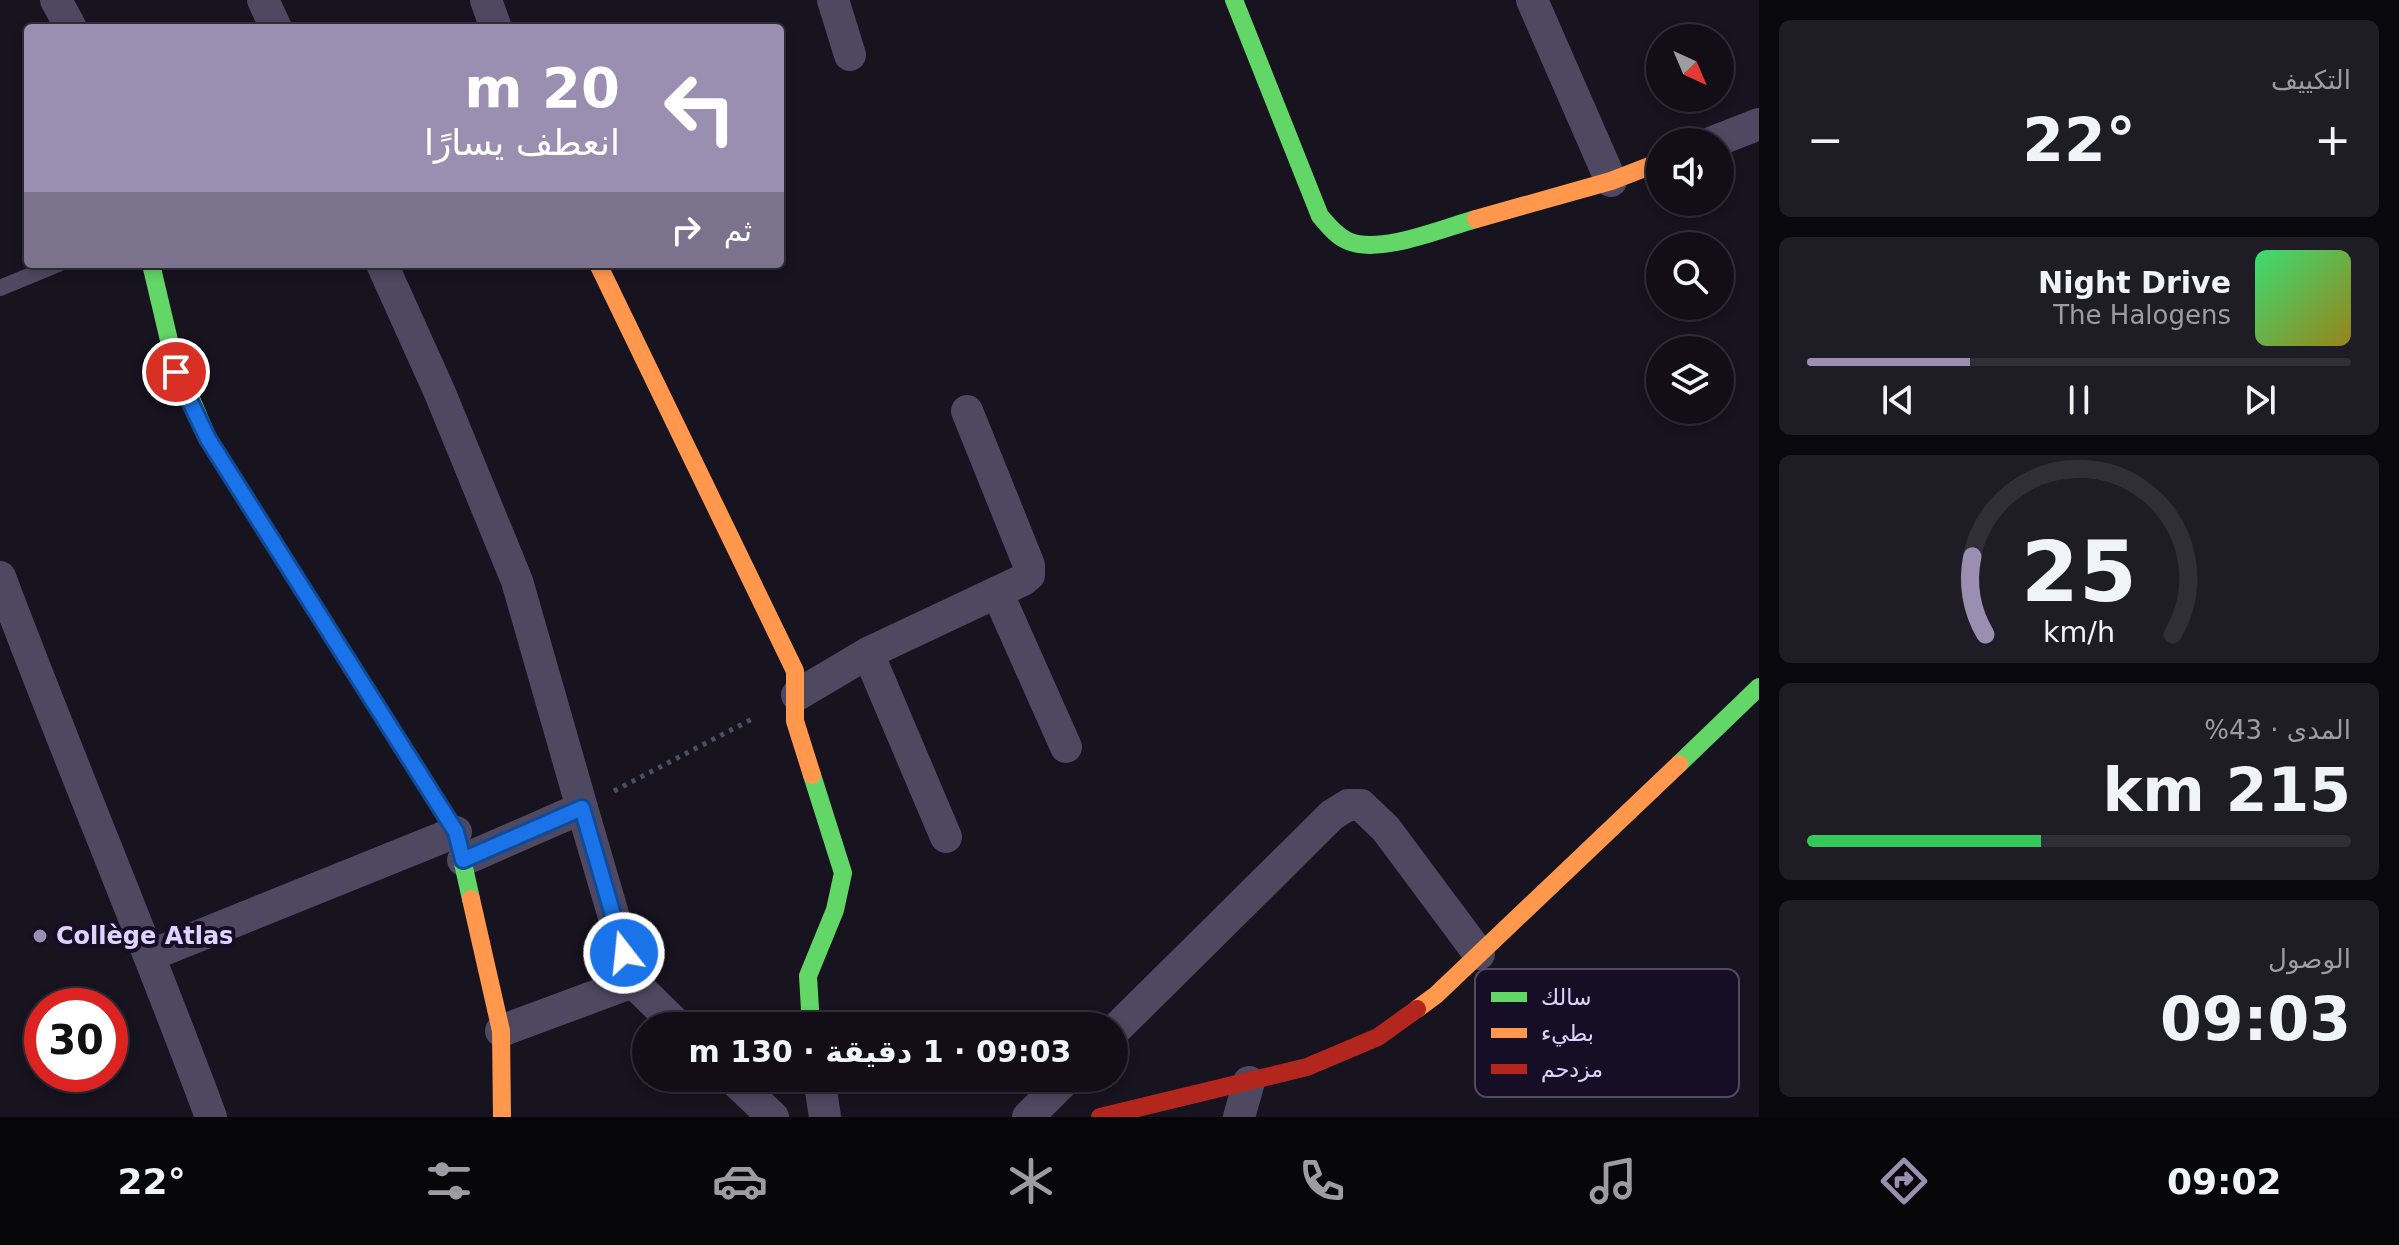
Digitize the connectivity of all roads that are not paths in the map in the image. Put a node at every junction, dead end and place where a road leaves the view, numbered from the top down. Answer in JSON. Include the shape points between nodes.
{"nodes":[{"id":1,"x":56,"y":0,"type":"edge"},
{"id":2,"x":263,"y":0,"type":"edge"},
{"id":3,"x":486,"y":0,"type":"edge"},
{"id":4,"x":833,"y":0,"type":"edge"},
{"id":5,"x":1234,"y":0,"type":"edge"},
{"id":6,"x":1532,"y":0,"type":"edge"},
{"id":7,"x":69,"y":24,"type":"edge"},
{"id":8,"x":274,"y":24,"type":"edge"},
{"id":9,"x":495,"y":24,"type":"edge"},
{"id":10,"x":850,"y":55,"type":"dead end"},
{"id":11,"x":1759,"y":124,"type":"edge"},
{"id":12,"x":1734,"y":134,"type":"edge"},
{"id":13,"x":1646,"y":167,"type":"edge"},
{"id":14,"x":1611,"y":181,"type":"junction"},
{"id":15,"x":48,"y":268,"type":"edge"},
{"id":16,"x":152,"y":268,"type":"edge"},
{"id":17,"x":384,"y":268,"type":"edge"},
{"id":18,"x":600,"y":268,"type":"edge"},
{"id":19,"x":0,"y":288,"type":"edge"},
{"id":20,"x":967,"y":411,"type":"dead end"},
{"id":21,"x":0,"y":577,"type":"edge"},
{"id":22,"x":997,"y":592,"type":"junction"},
{"id":23,"x":868,"y":653,"type":"junction"},
{"id":24,"x":1759,"y":687,"type":"edge"},
{"id":25,"x":797,"y":695,"type":"junction"},
{"id":26,"x":1066,"y":747,"type":"dead end"},
{"id":27,"x":582,"y":808,"type":"junction"},
{"id":28,"x":946,"y":837,"type":"dead end"},
{"id":29,"x":459,"y":846,"type":"junction"},
{"id":30,"x":1479,"y":954,"type":"junction"},
{"id":31,"x":151,"y":955,"type":"junction"},
{"id":32,"x":633,"y":982,"type":"junction"},
{"id":33,"x":664,"y":1012,"type":"edge"},
{"id":34,"x":810,"y":1012,"type":"edge"},
{"id":35,"x":1128,"y":1017,"type":"edge"},
{"id":36,"x":501,"y":1031,"type":"junction"},
{"id":37,"x":1249,"y":1082,"type":"junction"},
{"id":38,"x":747,"y":1092,"type":"edge"},
{"id":39,"x":821,"y":1092,"type":"edge"},
{"id":40,"x":1053,"y":1092,"type":"edge"},
{"id":41,"x":211,"y":1117,"type":"edge"},
{"id":42,"x":502,"y":1117,"type":"edge"},
{"id":43,"x":773,"y":1117,"type":"edge"},
{"id":44,"x":825,"y":1117,"type":"edge"},
{"id":45,"x":1028,"y":1117,"type":"edge"},
{"id":46,"x":1100,"y":1117,"type":"edge"},
{"id":47,"x":1239,"y":1117,"type":"edge"}],
"edges":[{"from":1,"to":7,"type":"street"},
{"from":2,"to":8,"type":"street"},
{"from":3,"to":9,"type":"street"},
{"from":4,"to":10,"type":"street"},
{"from":5,"to":14,"type":"street","via":[[1320,216],[1335,235],[1356,246],[1382,245]]},
{"from":6,"to":14,"type":"street"},
{"from":11,"to":12,"type":"street"},
{"from":13,"to":14,"type":"street"},
{"from":15,"to":19,"type":"lane"},
{"from":16,"to":29,"type":"street","via":[[176,372],[208,439]]},
{"from":17,"to":27,"type":"street","via":[[517,581]]},
{"from":18,"to":25,"type":"street","via":[[795,671]]},
{"from":20,"to":22,"type":"street","via":[[1029,565],[1029,575]]},
{"from":21,"to":31,"type":"street"},
{"from":22,"to":23,"type":"street"},
{"from":22,"to":26,"type":"street"},
{"from":23,"to":25,"type":"street"},
{"from":23,"to":28,"type":"street"},
{"from":24,"to":30,"type":"street"},
{"from":25,"to":34,"type":"street","via":[[795,721],[843,873],[840,900],[810,969]]},
{"from":27,"to":29,"type":"street"},
{"from":27,"to":32,"type":"street"},
{"from":29,"to":31,"type":"street"},
{"from":29,"to":36,"type":"street"},
{"from":30,"to":35,"type":"street","via":[[1386,829],[1361,805],[1348,805]]},
{"from":30,"to":37,"type":"street","via":[[1436,995],[1378,1037],[1307,1067]]},
{"from":31,"to":41,"type":"street"},
{"from":32,"to":33,"type":"street"},
{"from":32,"to":36,"type":"street"},
{"from":36,"to":42,"type":"street"},
{"from":37,"to":46,"type":"street"},
{"from":37,"to":47,"type":"street"},
{"from":38,"to":43,"type":"street"},
{"from":39,"to":44,"type":"street"},
{"from":40,"to":45,"type":"street"}]}
